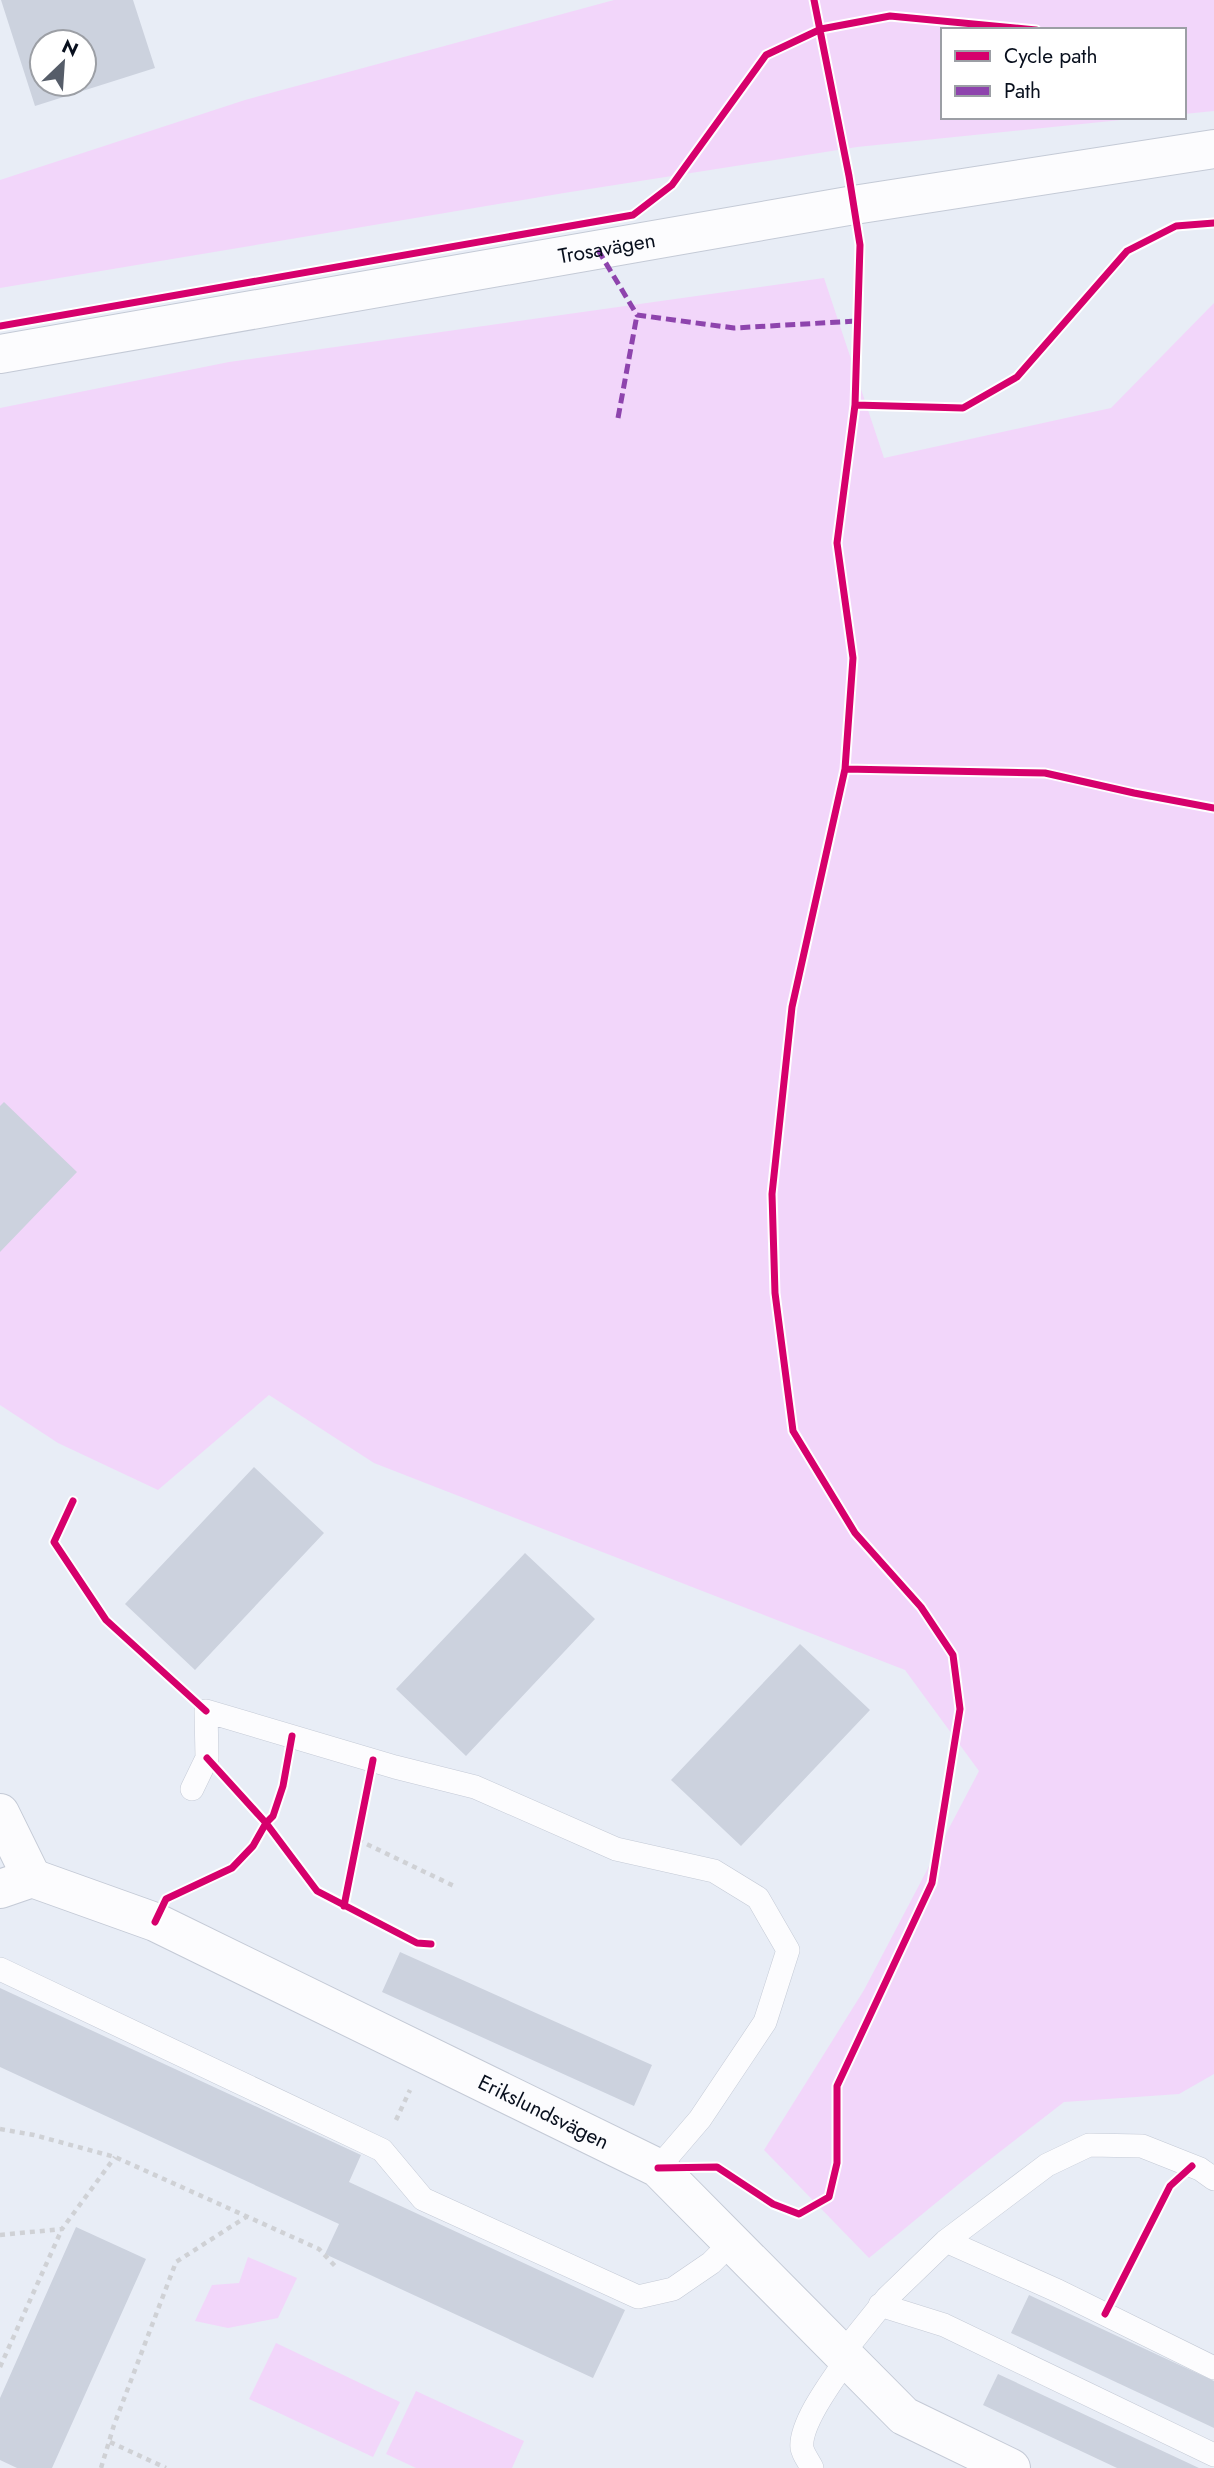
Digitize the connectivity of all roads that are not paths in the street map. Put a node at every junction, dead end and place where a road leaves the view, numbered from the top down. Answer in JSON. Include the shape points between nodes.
{"nodes":[{"id":1,"x":1214,"y":149,"type":"edge"},
{"id":2,"x":0,"y":354,"type":"edge"},
{"id":3,"x":192,"y":1789,"type":"dead end"},
{"id":4,"x":0,"y":1812,"type":"edge"},
{"id":5,"x":16,"y":1884,"type":"edge"},
{"id":6,"x":0,"y":1969,"type":"edge"},
{"id":7,"x":658,"y":2168,"type":"junction"},
{"id":8,"x":1214,"y":2179,"type":"edge"},
{"id":9,"x":946,"y":2241,"type":"junction"},
{"id":10,"x":732,"y":2242,"type":"junction"},
{"id":11,"x":880,"y":2305,"type":"junction"},
{"id":12,"x":844,"y":2356,"type":"junction"},
{"id":13,"x":1214,"y":2368,"type":"edge"},
{"id":14,"x":1214,"y":2455,"type":"edge"},
{"id":15,"x":812,"y":2468,"type":"edge"},
{"id":16,"x":1011,"y":2468,"type":"edge"}],
"edges":[{"from":1,"to":2,"type":"street","name":"Trosavägen","via":[[841,208]]},
{"from":3,"to":7,"type":"lane","via":[[208,1758],[206,1711],[475,1787],[616,1849],[714,1871],[758,1898],[788,1950],[765,2022],[700,2119]]},
{"from":4,"to":5,"type":"street"},
{"from":5,"to":7,"type":"street","name":"Erikslundsvägen","via":[[155,1922]]},
{"from":6,"to":10,"type":"lane","via":[[382,2150],[423,2199],[638,2297],[673,2289]]},
{"from":7,"to":10,"type":"street","name":"Erikslundsvägen"},
{"from":8,"to":9,"type":"lane","via":[[1142,2146],[1089,2145],[1047,2165]]},
{"from":9,"to":11,"type":"lane"},
{"from":9,"to":13,"type":"lane"},
{"from":10,"to":12,"type":"street","name":"Erikslundsvägen"},
{"from":11,"to":12,"type":"lane"},
{"from":11,"to":14,"type":"lane","via":[[944,2325]]},
{"from":12,"to":15,"type":"lane","via":[[807,2427],[802,2448]]},
{"from":12,"to":16,"type":"street","name":"Erikslundsvägen","via":[[904,2416]]}]}
